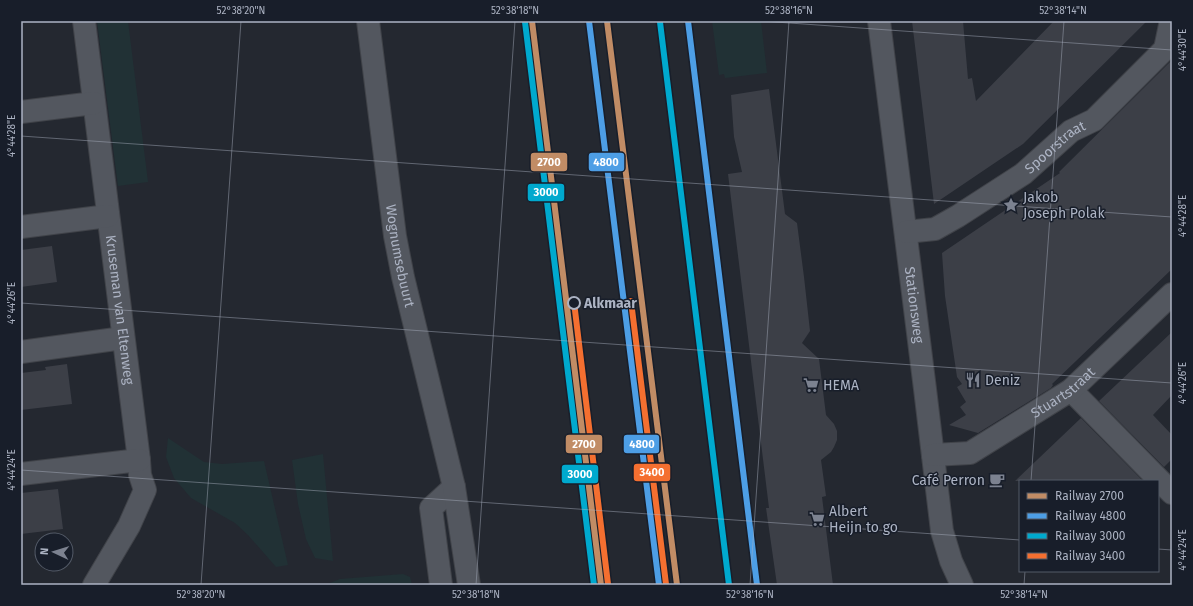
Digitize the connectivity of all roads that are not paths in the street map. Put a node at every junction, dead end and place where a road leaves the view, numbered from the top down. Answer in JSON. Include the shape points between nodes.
{"nodes":[{"id":1,"x":84,"y":21,"type":"edge"},
{"id":2,"x":368,"y":21,"type":"edge"},
{"id":3,"x":879,"y":21,"type":"edge"},
{"id":4,"x":1172,"y":23,"type":"edge"},
{"id":5,"x":94,"y":103,"type":"junction"},
{"id":6,"x":21,"y":112,"type":"edge"},
{"id":7,"x":108,"y":216,"type":"junction"},
{"id":8,"x":21,"y":227,"type":"edge"},
{"id":9,"x":906,"y":232,"type":"junction"},
{"id":10,"x":1172,"y":294,"type":"edge"},
{"id":11,"x":123,"y":338,"type":"junction"},
{"id":12,"x":21,"y":352,"type":"edge"},
{"id":13,"x":1071,"y":390,"type":"junction"},
{"id":14,"x":933,"y":455,"type":"junction"},
{"id":15,"x":138,"y":460,"type":"junction"},
{"id":16,"x":21,"y":474,"type":"edge"},
{"id":17,"x":454,"y":487,"type":"junction"},
{"id":18,"x":1172,"y":493,"type":"edge"},
{"id":19,"x":94,"y":585,"type":"edge"},
{"id":20,"x":441,"y":585,"type":"edge"},
{"id":21,"x":469,"y":585,"type":"edge"},
{"id":22,"x":962,"y":585,"type":"edge"}],
"edges":[{"from":1,"to":5,"type":"street","name":"Kruseman van Eltenweg"},
{"from":2,"to":17,"type":"street","name":"Wognumsebuurt","via":[[395,236]]},
{"from":3,"to":9,"type":"street","name":"Stationsweg"},
{"from":4,"to":9,"type":"street","name":"Spoorstraat","via":[[1165,49],[1094,120],[1071,131],[1023,174],[958,216],[934,229]]},
{"from":5,"to":6,"type":"street"},
{"from":5,"to":7,"type":"street","name":"Kruseman van Eltenweg"},
{"from":7,"to":8,"type":"street"},
{"from":7,"to":11,"type":"street","name":"Kruseman van Eltenweg"},
{"from":9,"to":14,"type":"street","name":"Stationsweg"},
{"from":10,"to":13,"type":"street","name":"Stuartstraat"},
{"from":11,"to":12,"type":"street"},
{"from":11,"to":15,"type":"street","name":"Kruseman van Eltenweg"},
{"from":13,"to":14,"type":"street","name":"Stuartstraat","via":[[970,453]]},
{"from":13,"to":18,"type":"street"},
{"from":14,"to":22,"type":"street","name":"Stationsweg","via":[[942,531]]},
{"from":15,"to":16,"type":"street"},
{"from":15,"to":19,"type":"street","name":"Kruseman van Eltenweg","via":[[145,490],[129,526]]},
{"from":17,"to":20,"type":"street","via":[[431,508]]},
{"from":17,"to":21,"type":"street","name":"Wognumsebuurt"}]}
